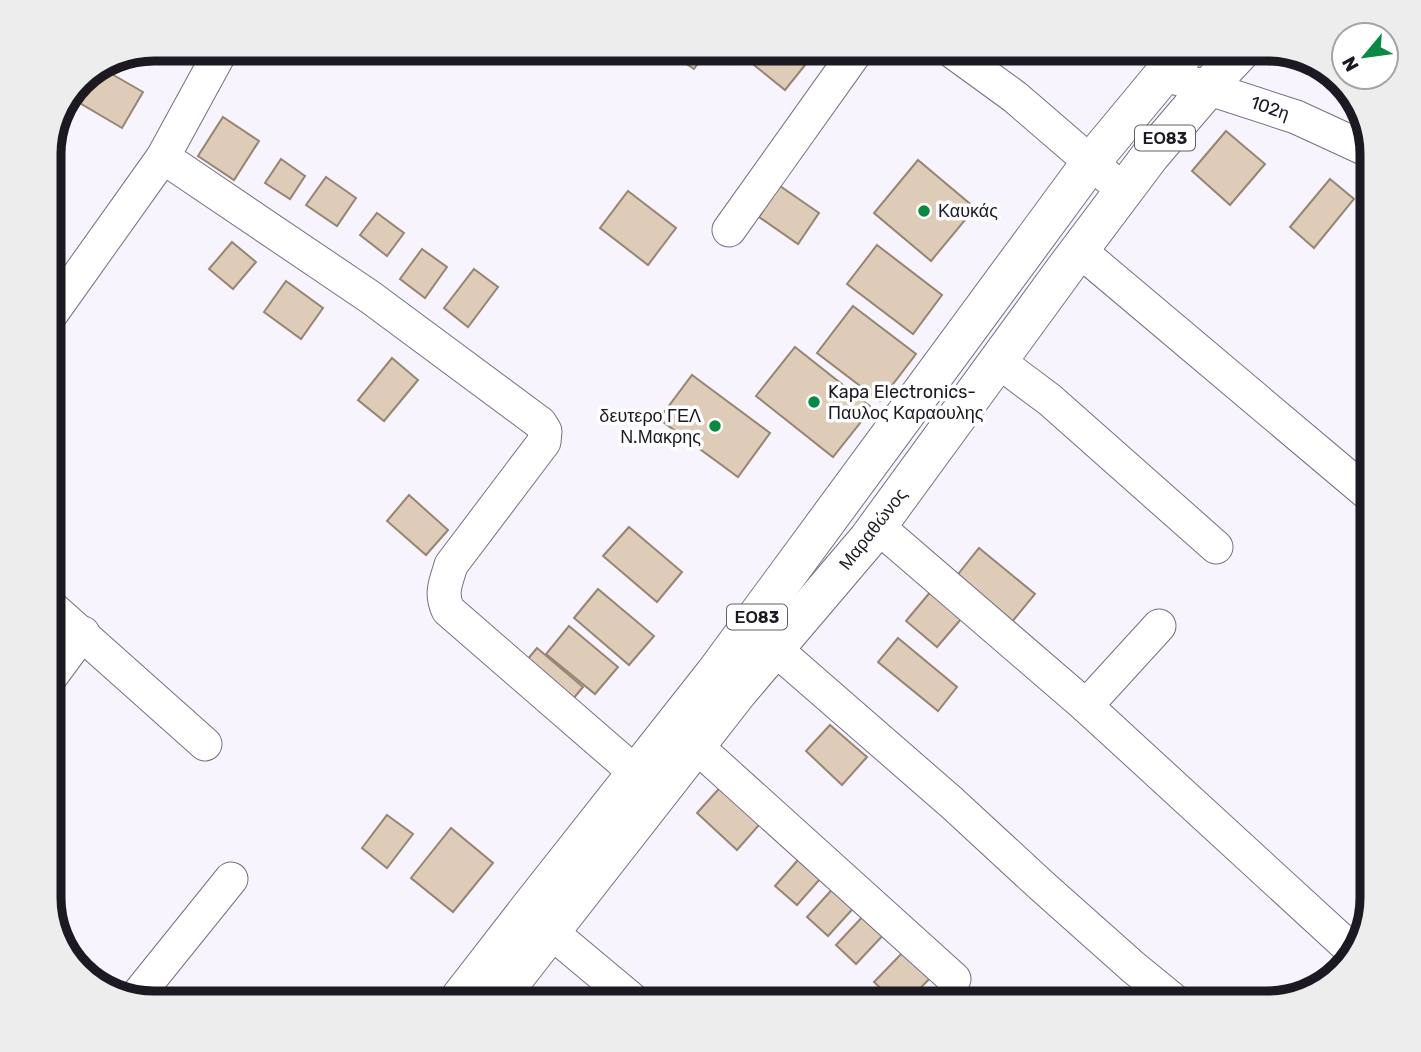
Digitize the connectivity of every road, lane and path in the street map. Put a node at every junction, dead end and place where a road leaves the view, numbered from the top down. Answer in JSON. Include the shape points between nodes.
{"nodes":[{"id":1,"x":215,"y":61,"type":"edge"},
{"id":2,"x":849,"y":61,"type":"edge"},
{"id":3,"x":965,"y":61,"type":"edge"},
{"id":4,"x":1176,"y":61,"type":"edge"},
{"id":5,"x":1232,"y":61,"type":"edge"},
{"id":6,"x":1209,"y":87,"type":"junction"},
{"id":7,"x":1359,"y":145,"type":"edge"},
{"id":8,"x":163,"y":157,"type":"junction"},
{"id":9,"x":1091,"y":162,"type":"junction"},
{"id":10,"x":1124,"y":191,"type":"junction"},
{"id":11,"x":729,"y":230,"type":"dead end"},
{"id":12,"x":1079,"y":250,"type":"junction"},
{"id":13,"x":61,"y":300,"type":"edge"},
{"id":14,"x":998,"y":361,"type":"junction"},
{"id":15,"x":1360,"y":487,"type":"edge"},
{"id":16,"x":877,"y":526,"type":"junction"},
{"id":17,"x":1216,"y":547,"type":"dead end"},
{"id":18,"x":61,"y":615,"type":"edge"},
{"id":19,"x":1159,"y":626,"type":"dead end"},
{"id":20,"x":83,"y":633,"type":"junction"},
{"id":21,"x":774,"y":648,"type":"junction"},
{"id":22,"x":61,"y":663,"type":"edge"},
{"id":23,"x":1086,"y":706,"type":"junction"},
{"id":24,"x":205,"y":744,"type":"dead end"},
{"id":25,"x":696,"y":747,"type":"junction"},
{"id":26,"x":637,"y":774,"type":"junction"},
{"id":27,"x":231,"y":879,"type":"dead end"},
{"id":28,"x":551,"y":932,"type":"junction"},
{"id":29,"x":1346,"y":945,"type":"edge"},
{"id":30,"x":954,"y":979,"type":"dead end"},
{"id":31,"x":142,"y":990,"type":"edge"},
{"id":32,"x":465,"y":991,"type":"edge"},
{"id":33,"x":504,"y":991,"type":"edge"},
{"id":34,"x":621,"y":991,"type":"edge"},
{"id":35,"x":1163,"y":991,"type":"edge"}],
"edges":[{"from":1,"to":8,"type":"street"},
{"from":2,"to":11,"type":"street"},
{"from":3,"to":9,"type":"street"},
{"from":4,"to":6,"type":"street","name":"102η"},
{"from":4,"to":9,"type":"main road","number":"ΕΟ83"},
{"from":5,"to":6,"type":"main road","name":"Μαραθώνος","number":"ΕΟ83"},
{"from":6,"to":7,"type":"street","name":"102η"},
{"from":6,"to":10,"type":"main road","name":"Μαραθώνος","number":"ΕΟ83"},
{"from":8,"to":13,"type":"street"},
{"from":8,"to":26,"type":"street","via":[[370,297],[540,423],[544,442],[451,565],[443,599],[448,610]]},
{"from":9,"to":10,"type":"street"},
{"from":9,"to":26,"type":"main road","number":"ΕΟ83"},
{"from":10,"to":12,"type":"main road","name":"Μαραθώνος","number":"ΕΟ83"},
{"from":12,"to":14,"type":"main road","name":"Μαραθώνος","number":"ΕΟ83"},
{"from":12,"to":15,"type":"street"},
{"from":14,"to":16,"type":"main road","name":"Μαραθώνος","number":"ΕΟ83"},
{"from":14,"to":17,"type":"street","via":[[1051,400]]},
{"from":16,"to":21,"type":"main road","name":"Μαραθώνος","number":"ΕΟ83"},
{"from":16,"to":23,"type":"street"},
{"from":18,"to":20,"type":"street"},
{"from":19,"to":23,"type":"street"},
{"from":20,"to":22,"type":"street"},
{"from":20,"to":24,"type":"street"},
{"from":21,"to":25,"type":"main road","name":"Μαραθώνος","number":"ΕΟ83"},
{"from":21,"to":35,"type":"street"},
{"from":23,"to":29,"type":"street"},
{"from":25,"to":28,"type":"main road","name":"Μαραθώνος","number":"ΕΟ83"},
{"from":25,"to":30,"type":"street"},
{"from":26,"to":32,"type":"main road","number":"ΕΟ83"},
{"from":27,"to":31,"type":"street"},
{"from":28,"to":33,"type":"main road","name":"Μαραθώνος","number":"ΕΟ83"},
{"from":28,"to":34,"type":"street"}]}
